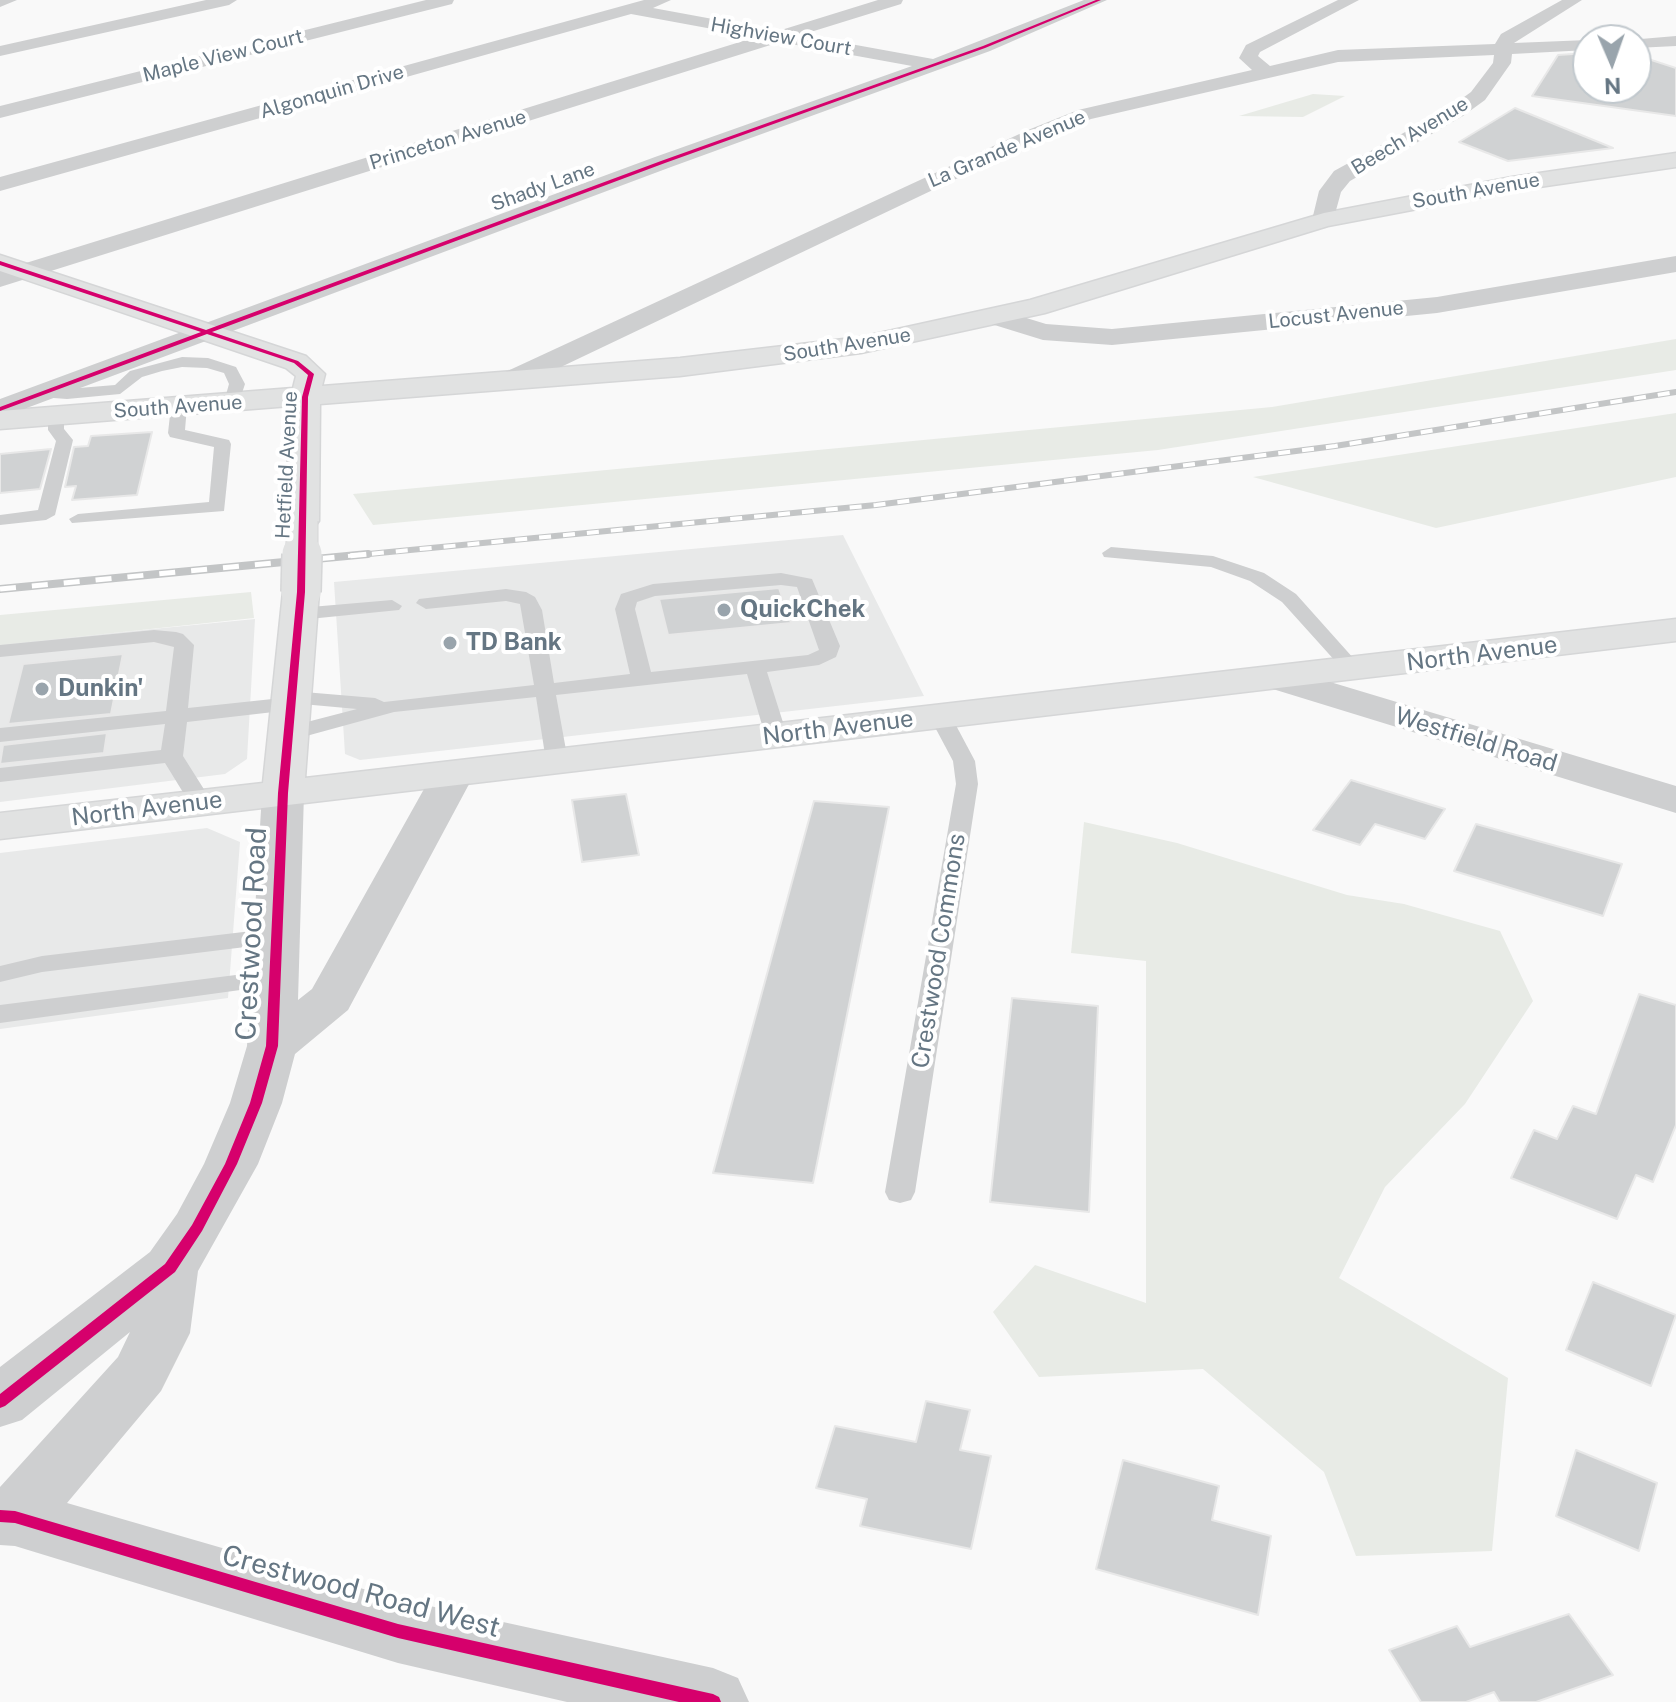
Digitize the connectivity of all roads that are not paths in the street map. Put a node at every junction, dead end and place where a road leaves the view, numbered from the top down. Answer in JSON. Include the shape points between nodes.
{"nodes":[{"id":1,"x":9,"y":0,"type":"edge"},
{"id":2,"x":229,"y":0,"type":"edge"},
{"id":3,"x":446,"y":0,"type":"edge"},
{"id":4,"x":663,"y":0,"type":"edge"},
{"id":5,"x":895,"y":0,"type":"edge"},
{"id":6,"x":1099,"y":0,"type":"edge"},
{"id":7,"x":1351,"y":0,"type":"edge"},
{"id":8,"x":1574,"y":0,"type":"edge"},
{"id":9,"x":0,"y":2,"type":"edge"},
{"id":10,"x":630,"y":9,"type":"junction"},
{"id":11,"x":779,"y":37,"type":"junction"},
{"id":12,"x":1676,"y":41,"type":"edge"},
{"id":13,"x":1652,"y":42,"type":"edge"},
{"id":14,"x":1572,"y":46,"type":"edge"},
{"id":15,"x":1503,"y":49,"type":"junction"},
{"id":16,"x":0,"y":51,"type":"edge"},
{"id":17,"x":933,"y":65,"type":"junction"},
{"id":18,"x":1267,"y":70,"type":"junction"},
{"id":19,"x":0,"y":112,"type":"edge"},
{"id":20,"x":1676,"y":160,"type":"edge"},
{"id":21,"x":0,"y":184,"type":"edge"},
{"id":22,"x":1324,"y":220,"type":"junction"},
{"id":23,"x":1676,"y":264,"type":"edge"},
{"id":24,"x":8,"y":271,"type":"edge"},
{"id":25,"x":997,"y":317,"type":"junction"},
{"id":26,"x":203,"y":332,"type":"junction"},
{"id":27,"x":173,"y":354,"type":"junction"},
{"id":28,"x":511,"y":380,"type":"junction"},
{"id":29,"x":40,"y":392,"type":"junction"},
{"id":30,"x":305,"y":397,"type":"junction"},
{"id":31,"x":116,"y":400,"type":"junction"},
{"id":32,"x":232,"y":402,"type":"junction"},
{"id":33,"x":179,"y":406,"type":"junction"},
{"id":34,"x":0,"y":409,"type":"edge"},
{"id":35,"x":56,"y":416,"type":"junction"},
{"id":36,"x":0,"y":420,"type":"edge"},
{"id":37,"x":78,"y":519,"type":"dead end"},
{"id":38,"x":0,"y":520,"type":"edge"},
{"id":39,"x":1111,"y":553,"type":"dead end"},
{"id":40,"x":300,"y":603,"type":"junction"},
{"id":41,"x":426,"y":603,"type":"dead end"},
{"id":42,"x":392,"y":606,"type":"dead end"},
{"id":43,"x":1676,"y":630,"type":"edge"},
{"id":44,"x":0,"y":651,"type":"edge"},
{"id":45,"x":755,"y":667,"type":"junction"},
{"id":46,"x":1353,"y":669,"type":"junction"},
{"id":47,"x":1277,"y":678,"type":"junction"},
{"id":48,"x":642,"y":679,"type":"junction"},
{"id":49,"x":545,"y":690,"type":"junction"},
{"id":50,"x":393,"y":706,"type":"junction"},
{"id":51,"x":290,"y":712,"type":"junction"},
{"id":52,"x":177,"y":716,"type":"junction"},
{"id":53,"x":940,"y":716,"type":"junction"},
{"id":54,"x":0,"y":735,"type":"edge"},
{"id":55,"x":776,"y":735,"type":"junction"},
{"id":56,"x":172,"y":756,"type":"junction"},
{"id":57,"x":557,"y":761,"type":"junction"},
{"id":58,"x":454,"y":773,"type":"junction"},
{"id":59,"x":0,"y":775,"type":"edge"},
{"id":60,"x":283,"y":793,"type":"junction"},
{"id":61,"x":1676,"y":800,"type":"edge"},
{"id":62,"x":200,"y":802,"type":"junction"},
{"id":63,"x":0,"y":826,"type":"edge"},
{"id":64,"x":276,"y":957,"type":"junction"},
{"id":65,"x":0,"y":974,"type":"edge"},
{"id":66,"x":0,"y":1014,"type":"edge"},
{"id":67,"x":272,"y":1046,"type":"junction"},
{"id":68,"x":900,"y":1192,"type":"dead end"},
{"id":69,"x":170,"y":1268,"type":"junction"},
{"id":70,"x":0,"y":1402,"type":"edge"},
{"id":71,"x":7,"y":1516,"type":"edge"},
{"id":72,"x":632,"y":1694,"type":"edge"},
{"id":73,"x":713,"y":1702,"type":"edge"}],
"edges":[{"from":1,"to":9,"type":"street"},
{"from":2,"to":16,"type":"street"},
{"from":3,"to":19,"type":"street","name":"Maple View Court"},
{"from":4,"to":10,"type":"street","name":"Algonquin Drive"},
{"from":5,"to":11,"type":"street","name":"Princeton Avenue"},
{"from":6,"to":17,"type":"street","name":"Shady Lane"},
{"from":7,"to":18,"type":"street","via":[[1252,49],[1250,60]]},
{"from":8,"to":15,"type":"street","name":"Beech Avenue","via":[[1507,38]]},
{"from":10,"to":11,"type":"street","name":"Highview Court"},
{"from":10,"to":21,"type":"street","name":"Algonquin Drive"},
{"from":11,"to":17,"type":"street","name":"Highview Court"},
{"from":11,"to":24,"type":"street","name":"Princeton Avenue"},
{"from":12,"to":13,"type":"street"},
{"from":14,"to":15,"type":"street","name":"La Grande Avenue"},
{"from":15,"to":18,"type":"street","name":"La Grande Avenue","via":[[1338,56]]},
{"from":15,"to":22,"type":"street","name":"Beech Avenue","via":[[1502,63],[1478,96],[1334,184]]},
{"from":17,"to":26,"type":"street","name":"Shady Lane"},
{"from":18,"to":28,"type":"street","name":"La Grande Avenue","via":[[1059,123]]},
{"from":20,"to":22,"type":"main road","name":"South Avenue"},
{"from":22,"to":25,"type":"main road","name":"South Avenue"},
{"from":23,"to":25,"type":"street","name":"Locust Avenue","via":[[1437,305],[1122,336],[1065,335]]},
{"from":24,"to":26,"type":"main road","name":"Hetfield Avenue"},
{"from":25,"to":28,"type":"main road","name":"South Avenue","via":[[761,359]]},
{"from":26,"to":27,"type":"street","name":"Shady Lane"},
{"from":26,"to":30,"type":"main road","name":"Hetfield Avenue","via":[[296,362],[311,374]]},
{"from":27,"to":29,"type":"street","name":"Shady Lane"},
{"from":27,"to":31,"type":"lane","via":[[136,374]]},
{"from":27,"to":32,"type":"lane","via":[[230,370],[237,384]]},
{"from":28,"to":30,"type":"main road","name":"South Avenue"},
{"from":29,"to":31,"type":"lane"},
{"from":29,"to":34,"type":"street","name":"Shady Lane"},
{"from":30,"to":32,"type":"main road","name":"South Avenue"},
{"from":30,"to":40,"type":"main road","name":"Hetfield Avenue","bridge":true},
{"from":31,"to":33,"type":"main road","name":"South Avenue"},
{"from":31,"to":35,"type":"main road","name":"South Avenue"},
{"from":32,"to":33,"type":"main road","name":"South Avenue"},
{"from":33,"to":37,"type":"lane","via":[[176,433],[223,444],[218,507]]},
{"from":35,"to":36,"type":"main road","name":"South Avenue"},
{"from":35,"to":38,"type":"lane","via":[[56,430],[65,440],[46,515]]},
{"from":39,"to":46,"type":"lane","via":[[1213,562],[1257,577],[1289,598]]},
{"from":40,"to":42,"type":"lane"},
{"from":40,"to":51,"type":"main road","name":"Hetfield Avenue"},
{"from":41,"to":49,"type":"lane","via":[[506,595],[528,601]]},
{"from":43,"to":46,"type":"main road","name":"North Avenue"},
{"from":44,"to":52,"type":"lane","via":[[176,638],[184,645]]},
{"from":45,"to":48,"type":"lane"},
{"from":45,"to":48,"type":"lane","via":[[812,661],[829,653],[805,583],[781,579],[653,590],[628,598],[625,609]]},
{"from":45,"to":55,"type":"lane"},
{"from":46,"to":47,"type":"main road","name":"North Avenue"},
{"from":47,"to":53,"type":"main road","name":"North Avenue"},
{"from":47,"to":61,"type":"street","name":"Westfield Road"},
{"from":48,"to":49,"type":"lane"},
{"from":49,"to":50,"type":"lane"},
{"from":49,"to":57,"type":"lane"},
{"from":50,"to":51,"type":"lane"},
{"from":50,"to":51,"type":"lane"},
{"from":51,"to":52,"type":"lane"},
{"from":51,"to":60,"type":"main road","name":"Hetfield Avenue"},
{"from":52,"to":54,"type":"lane"},
{"from":52,"to":56,"type":"lane"},
{"from":53,"to":55,"type":"main road","name":"North Avenue"},
{"from":53,"to":68,"type":"lane","name":"Crestwood Commons","via":[[964,761],[967,784]]},
{"from":55,"to":57,"type":"main road","name":"North Avenue"},
{"from":56,"to":59,"type":"lane"},
{"from":56,"to":62,"type":"lane"},
{"from":57,"to":58,"type":"main road","name":"North Avenue"},
{"from":58,"to":60,"type":"main road","name":"North Avenue"},
{"from":58,"to":67,"type":"street","name":"Crestwood Road","via":[[331,999]]},
{"from":60,"to":62,"type":"main road","name":"North Avenue"},
{"from":60,"to":64,"type":"street","name":"Crestwood Road"},
{"from":62,"to":63,"type":"main road","name":"North Avenue"},
{"from":64,"to":65,"type":"lane","via":[[42,964]]},
{"from":64,"to":66,"type":"lane"},
{"from":64,"to":67,"type":"street","name":"Crestwood Road"},
{"from":67,"to":69,"type":"street","name":"Crestwood Road","via":[[231,1164]]},
{"from":69,"to":70,"type":"street","name":"Crestwood Road"},
{"from":69,"to":71,"type":"street","name":"Crestwood Road","via":[[160,1333],[140,1374]]},
{"from":71,"to":72,"type":"street","name":"Crestwood Road West"},
{"from":72,"to":73,"type":"street","name":"Crestwood Road West"}]}
